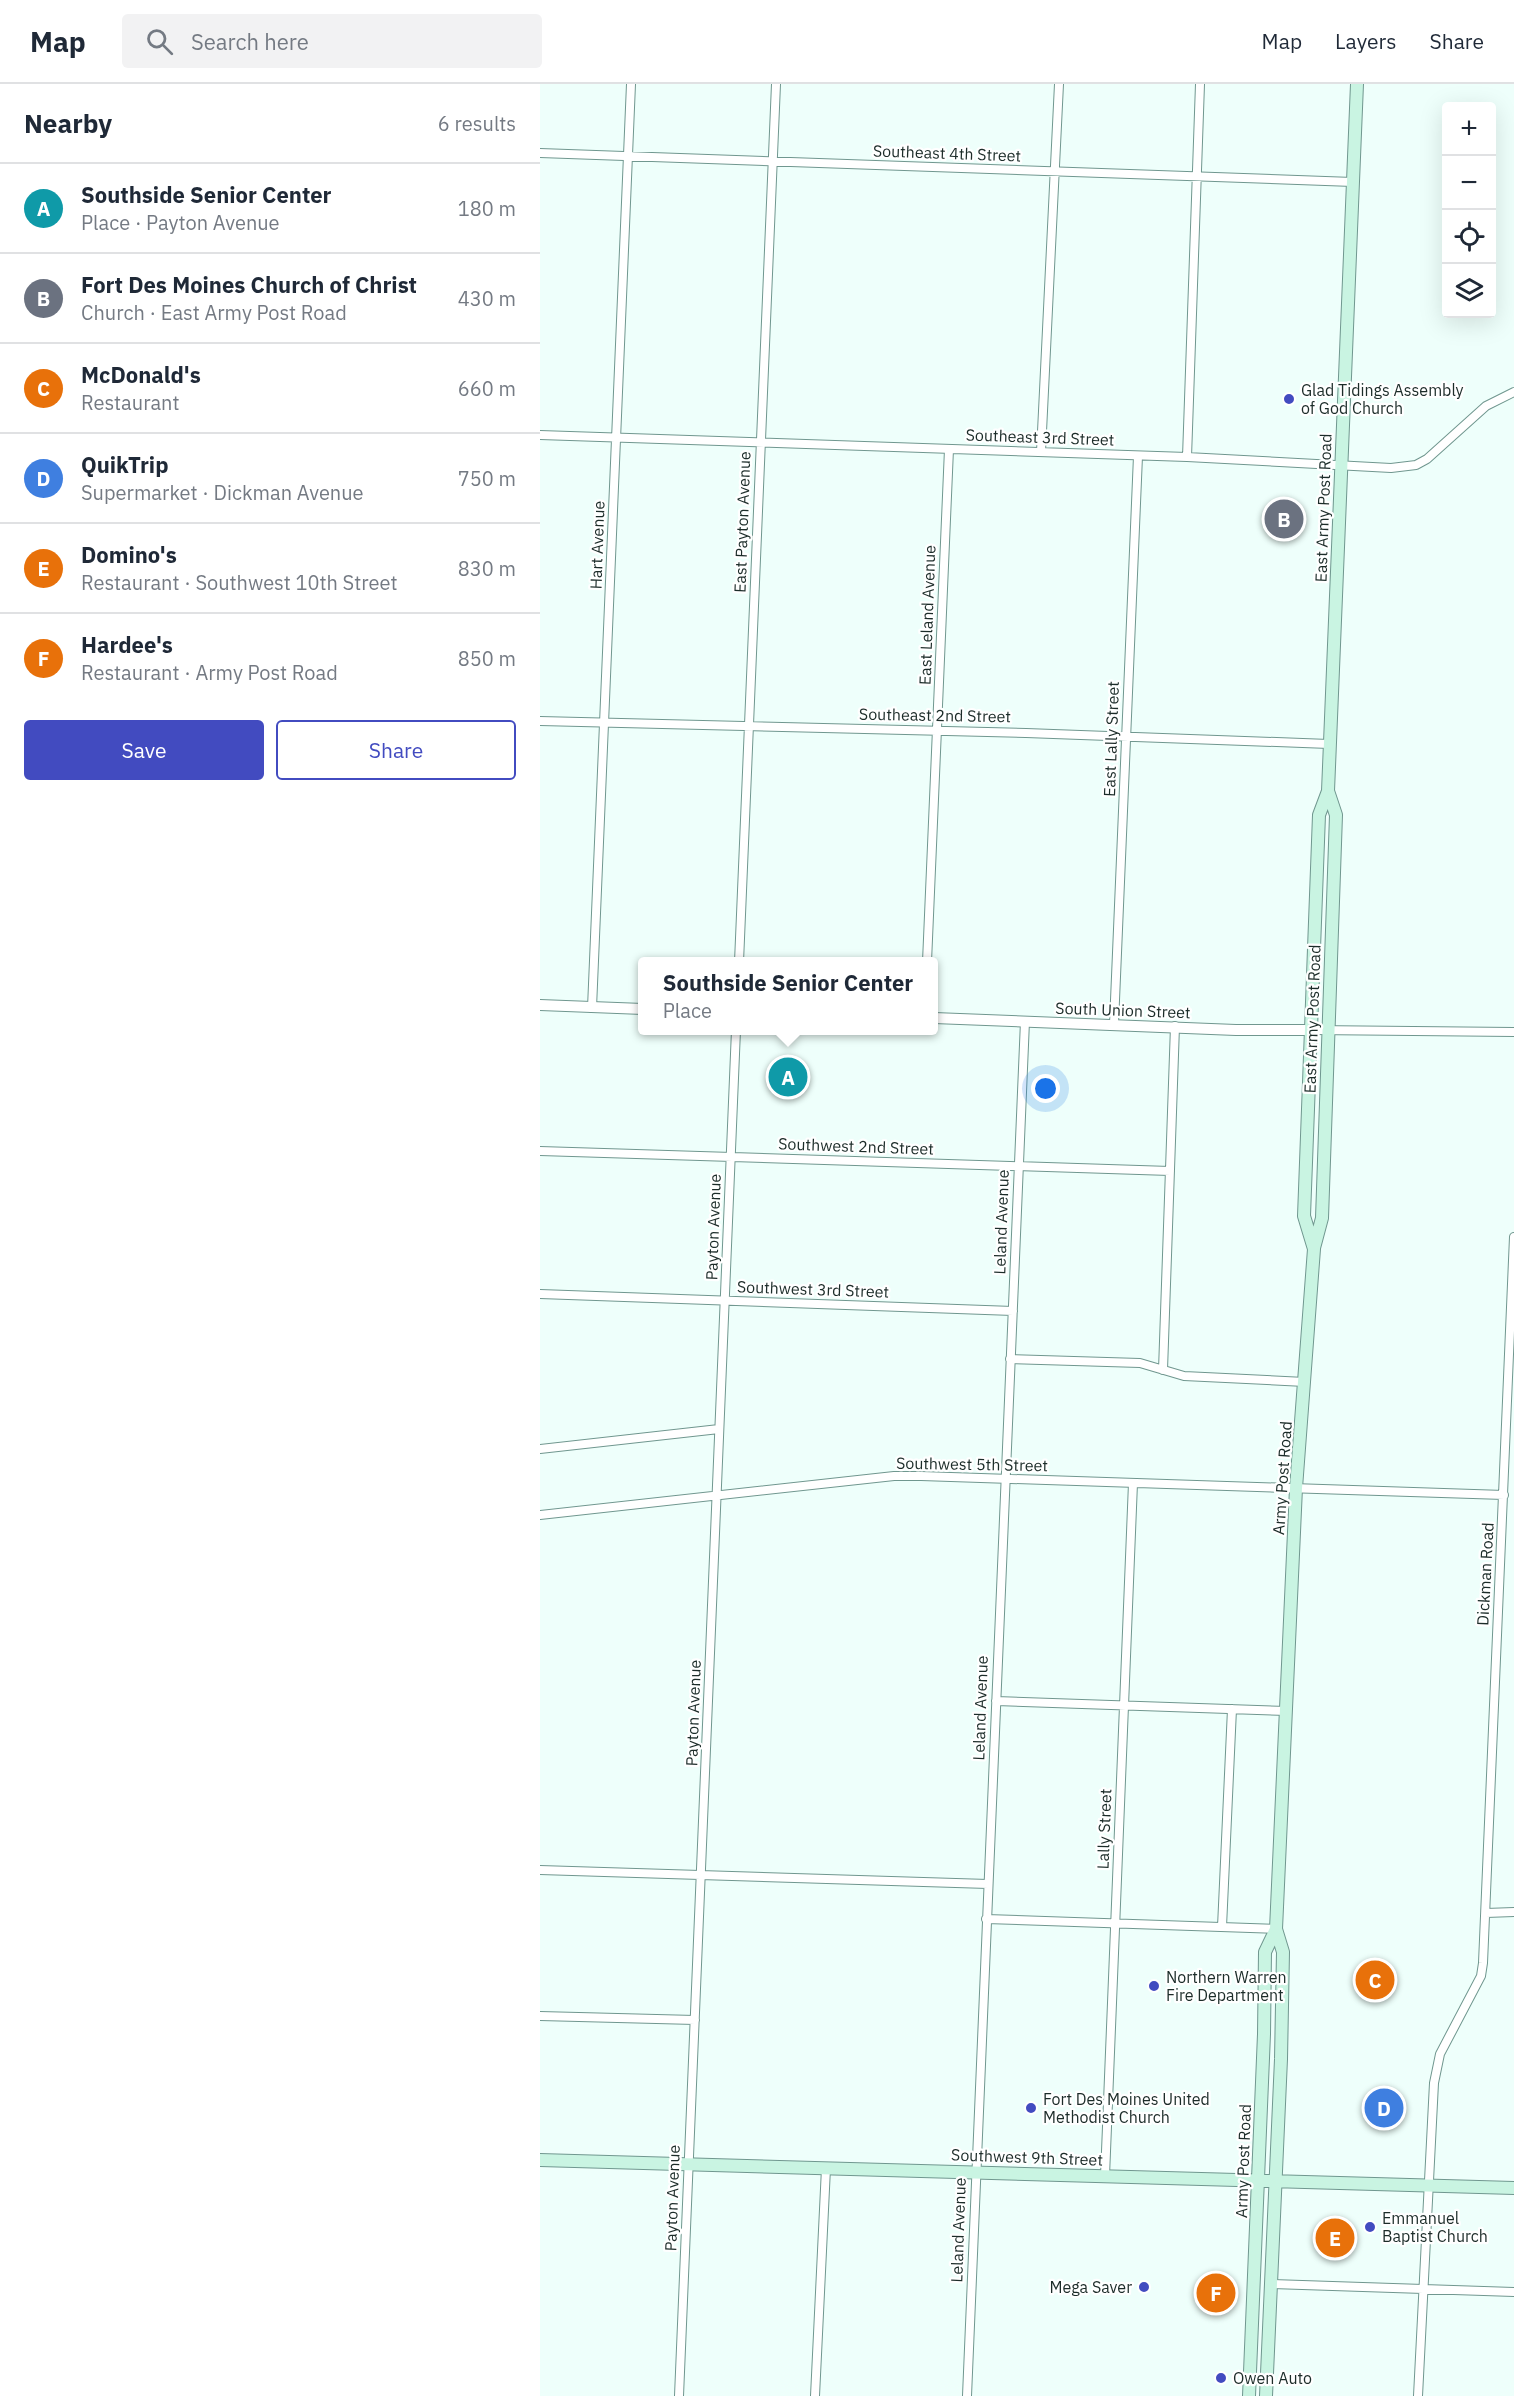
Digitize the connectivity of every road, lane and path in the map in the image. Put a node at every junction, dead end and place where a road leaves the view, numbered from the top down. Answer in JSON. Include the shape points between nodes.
{"nodes":[{"id":1,"x":631,"y":84,"type":"edge"},
{"id":2,"x":776,"y":84,"type":"edge"},
{"id":3,"x":1059,"y":84,"type":"edge"},
{"id":4,"x":1200,"y":84,"type":"edge"},
{"id":5,"x":1357,"y":84,"type":"edge"},
{"id":6,"x":540,"y":153,"type":"edge"},
{"id":7,"x":628,"y":157,"type":"junction"},
{"id":8,"x":772,"y":162,"type":"junction"},
{"id":9,"x":1055,"y":172,"type":"junction"},
{"id":10,"x":1197,"y":177,"type":"junction"},
{"id":11,"x":1353,"y":182,"type":"junction"},
{"id":12,"x":1514,"y":392,"type":"edge"},
{"id":13,"x":540,"y":435,"type":"edge"},
{"id":14,"x":616,"y":438,"type":"junction"},
{"id":15,"x":760,"y":443,"type":"junction"},
{"id":16,"x":949,"y":449,"type":"junction"},
{"id":17,"x":1041,"y":452,"type":"junction"},
{"id":18,"x":1138,"y":456,"type":"junction"},
{"id":19,"x":1187,"y":457,"type":"junction"},
{"id":20,"x":1341,"y":465,"type":"junction"},
{"id":21,"x":540,"y":721,"type":"edge"},
{"id":22,"x":604,"y":723,"type":"junction"},
{"id":23,"x":748,"y":726,"type":"junction"},
{"id":24,"x":937,"y":730,"type":"junction"},
{"id":25,"x":1127,"y":736,"type":"junction"},
{"id":26,"x":1329,"y":744,"type":"junction"},
{"id":27,"x":1328,"y":790,"type":"junction"},
{"id":28,"x":739,"y":957,"type":"edge"},
{"id":29,"x":927,"y":957,"type":"edge"},
{"id":30,"x":540,"y":1005,"type":"edge"},
{"id":31,"x":592,"y":1008,"type":"junction"},
{"id":32,"x":638,"y":1009,"type":"edge"},
{"id":33,"x":938,"y":1018,"type":"edge"},
{"id":34,"x":1025,"y":1021,"type":"junction"},
{"id":35,"x":1114,"y":1024,"type":"junction"},
{"id":36,"x":1175,"y":1026,"type":"junction"},
{"id":37,"x":1312,"y":1030,"type":"junction"},
{"id":38,"x":1329,"y":1030,"type":"junction"},
{"id":39,"x":1514,"y":1032,"type":"edge"},
{"id":40,"x":736,"y":1035,"type":"edge"},
{"id":41,"x":540,"y":1151,"type":"edge"},
{"id":42,"x":731,"y":1157,"type":"junction"},
{"id":43,"x":1019,"y":1166,"type":"junction"},
{"id":44,"x":1170,"y":1171,"type":"junction"},
{"id":45,"x":1514,"y":1237,"type":"edge"},
{"id":46,"x":1314,"y":1249,"type":"junction"},
{"id":47,"x":540,"y":1294,"type":"edge"},
{"id":48,"x":725,"y":1301,"type":"junction"},
{"id":49,"x":1012,"y":1311,"type":"junction"},
{"id":50,"x":1010,"y":1359,"type":"junction"},
{"id":51,"x":1163,"y":1370,"type":"junction"},
{"id":52,"x":1305,"y":1382,"type":"junction"},
{"id":53,"x":719,"y":1429,"type":"junction"},
{"id":54,"x":540,"y":1449,"type":"edge"},
{"id":55,"x":1005,"y":1479,"type":"junction"},
{"id":56,"x":1133,"y":1483,"type":"junction"},
{"id":57,"x":1296,"y":1488,"type":"junction"},
{"id":58,"x":1504,"y":1495,"type":"junction"},
{"id":59,"x":717,"y":1496,"type":"junction"},
{"id":60,"x":540,"y":1515,"type":"edge"},
{"id":61,"x":996,"y":1701,"type":"junction"},
{"id":62,"x":1125,"y":1705,"type":"junction"},
{"id":63,"x":1232,"y":1709,"type":"junction"},
{"id":64,"x":1287,"y":1711,"type":"junction"},
{"id":65,"x":540,"y":1870,"type":"edge"},
{"id":66,"x":701,"y":1875,"type":"junction"},
{"id":67,"x":988,"y":1884,"type":"junction"},
{"id":68,"x":1486,"y":1912,"type":"junction"},
{"id":69,"x":1514,"y":1912,"type":"edge"},
{"id":70,"x":986,"y":1919,"type":"junction"},
{"id":71,"x":1115,"y":1923,"type":"junction"},
{"id":72,"x":1222,"y":1927,"type":"junction"},
{"id":73,"x":1276,"y":1929,"type":"junction"},
{"id":74,"x":540,"y":2016,"type":"edge"},
{"id":75,"x":694,"y":2020,"type":"junction"},
{"id":76,"x":540,"y":2160,"type":"edge"},
{"id":77,"x":689,"y":2164,"type":"junction"},
{"id":78,"x":826,"y":2168,"type":"junction"},
{"id":79,"x":975,"y":2172,"type":"junction"},
{"id":80,"x":1105,"y":2176,"type":"junction"},
{"id":81,"x":1259,"y":2181,"type":"junction"},
{"id":82,"x":1276,"y":2182,"type":"junction"},
{"id":83,"x":1429,"y":2185,"type":"junction"},
{"id":84,"x":1514,"y":2188,"type":"edge"},
{"id":85,"x":1272,"y":2284,"type":"junction"},
{"id":86,"x":1423,"y":2289,"type":"junction"},
{"id":87,"x":1514,"y":2292,"type":"edge"},
{"id":88,"x":679,"y":2396,"type":"edge"},
{"id":89,"x":815,"y":2396,"type":"edge"},
{"id":90,"x":967,"y":2396,"type":"edge"},
{"id":91,"x":1249,"y":2396,"type":"edge"},
{"id":92,"x":1266,"y":2396,"type":"edge"},
{"id":93,"x":1418,"y":2396,"type":"edge"}],
"edges":[{"from":1,"to":7,"type":"street","name":"Hart Avenue"},
{"from":2,"to":8,"type":"street","name":"East Payton Avenue"},
{"from":3,"to":9,"type":"street"},
{"from":4,"to":10,"type":"street"},
{"from":5,"to":11,"type":"main road","name":"East Army Post Road"},
{"from":6,"to":7,"type":"street","name":"Southeast 4th Street"},
{"from":7,"to":8,"type":"street","name":"Southeast 4th Street"},
{"from":7,"to":14,"type":"street","name":"Hart Avenue"},
{"from":8,"to":9,"type":"street","name":"Southeast 4th Street"},
{"from":8,"to":15,"type":"street","name":"East Payton Avenue"},
{"from":9,"to":10,"type":"street","name":"Southeast 4th Street"},
{"from":9,"to":17,"type":"street"},
{"from":10,"to":11,"type":"street","name":"Southeast 4th Street"},
{"from":10,"to":19,"type":"street"},
{"from":11,"to":20,"type":"main road","name":"East Army Post Road"},
{"from":12,"to":20,"type":"street","name":"Southeast 3rd Street","via":[[1486,406],[1440,450],[1416,465]]},
{"from":13,"to":14,"type":"street","name":"Southeast 3rd Street"},
{"from":14,"to":15,"type":"street","name":"Southeast 3rd Street"},
{"from":14,"to":22,"type":"street","name":"Hart Avenue"},
{"from":15,"to":16,"type":"street","name":"Southeast 3rd Street"},
{"from":15,"to":23,"type":"street","name":"East Payton Avenue"},
{"from":16,"to":17,"type":"street","name":"Southeast 3rd Street"},
{"from":16,"to":24,"type":"street","name":"East Leland Avenue"},
{"from":17,"to":18,"type":"street","name":"Southeast 3rd Street"},
{"from":18,"to":19,"type":"street","name":"Southeast 3rd Street"},
{"from":18,"to":25,"type":"street","name":"East Lally Street"},
{"from":19,"to":20,"type":"street","name":"Southeast 3rd Street"},
{"from":20,"to":26,"type":"main road","name":"East Army Post Road"},
{"from":21,"to":22,"type":"street","name":"Southeast 2nd Street"},
{"from":22,"to":23,"type":"street","name":"Southeast 2nd Street"},
{"from":22,"to":31,"type":"street","name":"Hart Avenue"},
{"from":23,"to":24,"type":"street","name":"Southeast 2nd Street"},
{"from":23,"to":28,"type":"street","name":"East Payton Avenue"},
{"from":24,"to":25,"type":"street","name":"Southeast 2nd Street"},
{"from":24,"to":29,"type":"street","name":"East Leland Avenue"},
{"from":25,"to":26,"type":"street","name":"Southeast 2nd Street"},
{"from":25,"to":35,"type":"street","name":"East Lally Street"},
{"from":26,"to":27,"type":"main road","name":"East Army Post Road"},
{"from":27,"to":37,"type":"main road","name":"East Army Post Road","via":[[1319,815]]},
{"from":27,"to":38,"type":"main road","name":"East Army Post Road","via":[[1336,815]]},
{"from":30,"to":31,"type":"street"},
{"from":31,"to":32,"type":"street"},
{"from":33,"to":34,"type":"street","name":"South Union Street"},
{"from":34,"to":35,"type":"street","name":"South Union Street"},
{"from":34,"to":43,"type":"street","name":"Leland Avenue"},
{"from":35,"to":36,"type":"street","name":"South Union Street"},
{"from":36,"to":37,"type":"street","name":"South Union Street"},
{"from":36,"to":44,"type":"street"},
{"from":37,"to":38,"type":"street"},
{"from":37,"to":46,"type":"main road","name":"Army Post Road","via":[[1304,1216]]},
{"from":38,"to":39,"type":"street"},
{"from":38,"to":46,"type":"main road","name":"East Army Post Road","via":[[1322,1218]]},
{"from":40,"to":42,"type":"street","name":"Payton Avenue"},
{"from":41,"to":42,"type":"street","name":"Southwest 2nd Street"},
{"from":42,"to":43,"type":"street","name":"Southwest 2nd Street"},
{"from":42,"to":48,"type":"street","name":"Payton Avenue"},
{"from":43,"to":44,"type":"street","name":"Southwest 2nd Street"},
{"from":43,"to":49,"type":"street","name":"Leland Avenue"},
{"from":44,"to":51,"type":"street"},
{"from":45,"to":58,"type":"street","name":"Dickman Road"},
{"from":46,"to":52,"type":"main road","name":"Army Post Road"},
{"from":47,"to":48,"type":"street","name":"Southwest 3rd Street"},
{"from":48,"to":49,"type":"street","name":"Southwest 3rd Street"},
{"from":48,"to":53,"type":"street","name":"Payton Avenue"},
{"from":49,"to":50,"type":"street","name":"Leland Avenue"},
{"from":50,"to":51,"type":"street","via":[[1140,1364]]},
{"from":50,"to":55,"type":"street","name":"Leland Avenue"},
{"from":51,"to":52,"type":"street","via":[[1184,1376]]},
{"from":52,"to":57,"type":"main road","name":"Army Post Road"},
{"from":53,"to":54,"type":"street"},
{"from":53,"to":59,"type":"street","name":"Payton Avenue"},
{"from":55,"to":56,"type":"street","name":"Southwest 5th Street"},
{"from":55,"to":59,"type":"street","name":"Southwest 5th Street","via":[[894,1476]]},
{"from":55,"to":61,"type":"street","name":"Leland Avenue"},
{"from":56,"to":57,"type":"street","name":"Southwest 5th Street"},
{"from":56,"to":62,"type":"street","name":"Lally Street"},
{"from":57,"to":58,"type":"street","name":"Southwest 5th Street"},
{"from":57,"to":64,"type":"main road","name":"Army Post Road"},
{"from":58,"to":68,"type":"street","name":"Dickman Road"},
{"from":59,"to":60,"type":"street","name":"Southwest 5th Street"},
{"from":59,"to":66,"type":"street","name":"Payton Avenue"},
{"from":61,"to":62,"type":"street"},
{"from":61,"to":67,"type":"street","name":"Leland Avenue"},
{"from":62,"to":63,"type":"street"},
{"from":62,"to":71,"type":"street","name":"Lally Street"},
{"from":63,"to":64,"type":"street"},
{"from":63,"to":72,"type":"street"},
{"from":64,"to":73,"type":"main road","name":"Army Post Road"},
{"from":65,"to":66,"type":"street"},
{"from":66,"to":67,"type":"street"},
{"from":66,"to":75,"type":"street","name":"Payton Avenue"},
{"from":67,"to":70,"type":"street","name":"Leland Avenue"},
{"from":68,"to":69,"type":"street"},
{"from":68,"to":83,"type":"street","name":"Dickman Road","via":[[1481,1976],[1440,2054],[1434,2083]]},
{"from":70,"to":71,"type":"street"},
{"from":70,"to":79,"type":"street","name":"Leland Avenue"},
{"from":71,"to":72,"type":"street"},
{"from":71,"to":80,"type":"street","name":"Lally Street"},
{"from":72,"to":73,"type":"street"},
{"from":73,"to":81,"type":"main road","name":"Army Post Road","via":[[1265,1952]]},
{"from":73,"to":82,"type":"main road","name":"Army Post Road","via":[[1283,1952]]},
{"from":74,"to":75,"type":"street"},
{"from":75,"to":77,"type":"street","name":"Payton Avenue"},
{"from":76,"to":77,"type":"main road","name":"Southwest 9th Street"},
{"from":77,"to":78,"type":"main road","name":"Southwest 9th Street"},
{"from":77,"to":88,"type":"street","name":"Payton Avenue"},
{"from":78,"to":79,"type":"main road","name":"Southwest 9th Street"},
{"from":78,"to":89,"type":"street"},
{"from":79,"to":80,"type":"main road","name":"Southwest 9th Street"},
{"from":79,"to":90,"type":"street","name":"Leland Avenue"},
{"from":80,"to":81,"type":"main road","name":"Southwest 9th Street"},
{"from":81,"to":82,"type":"main road","name":"Southwest 9th Street"},
{"from":81,"to":91,"type":"main road","name":"Army Post Road"},
{"from":82,"to":83,"type":"main road","name":"Southwest 9th Street"},
{"from":82,"to":85,"type":"main road","name":"Army Post Road"},
{"from":83,"to":84,"type":"main road","name":"Southwest 9th Street"},
{"from":83,"to":86,"type":"street","name":"Dickman Road"},
{"from":85,"to":86,"type":"street"},
{"from":85,"to":92,"type":"main road","name":"Army Post Road"},
{"from":86,"to":87,"type":"street"},
{"from":86,"to":93,"type":"street","name":"Dickman Road"}]}
